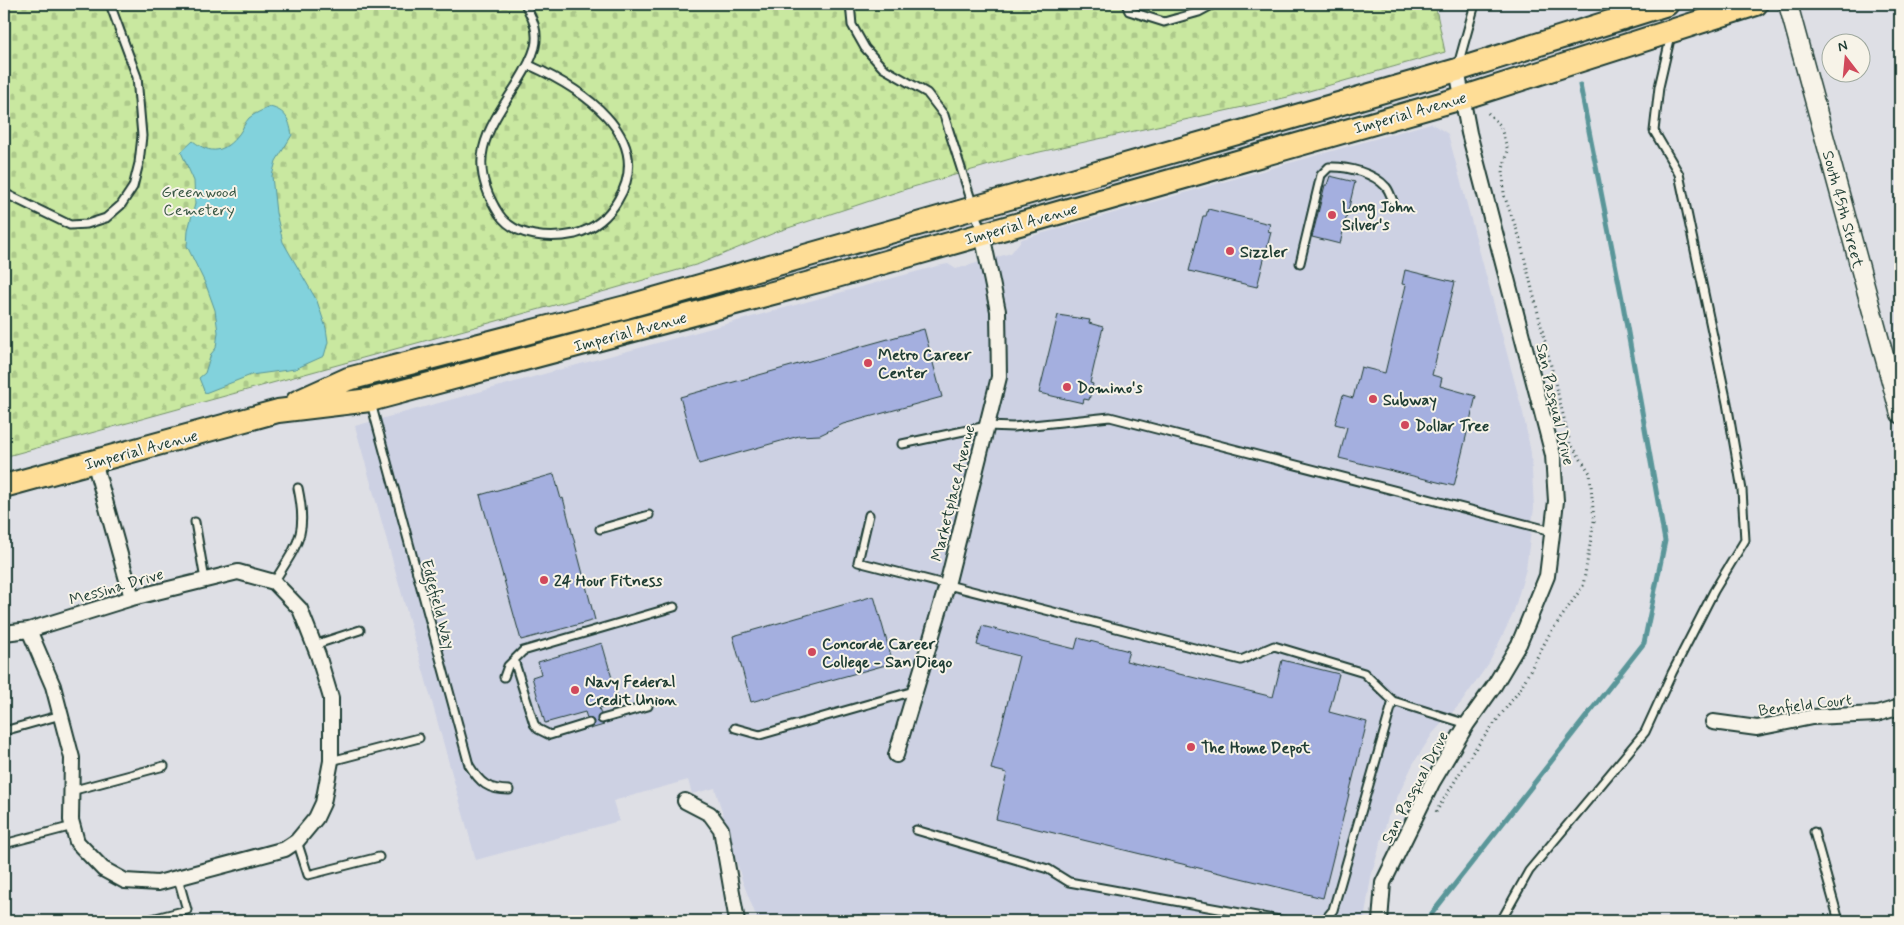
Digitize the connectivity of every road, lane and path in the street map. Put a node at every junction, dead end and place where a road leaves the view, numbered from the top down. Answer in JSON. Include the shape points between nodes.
{"nodes":[{"id":1,"x":110,"y":4,"type":"edge"},
{"id":2,"x":525,"y":4,"type":"edge"},
{"id":3,"x":850,"y":4,"type":"edge"},
{"id":4,"x":1126,"y":4,"type":"edge"},
{"id":5,"x":1214,"y":4,"type":"edge"},
{"id":6,"x":1475,"y":4,"type":"edge"},
{"id":7,"x":1667,"y":4,"type":"edge"},
{"id":8,"x":1756,"y":4,"type":"edge"},
{"id":9,"x":1788,"y":4,"type":"edge"},
{"id":10,"x":1671,"y":31,"type":"junction"},
{"id":11,"x":528,"y":65,"type":"junction"},
{"id":12,"x":1456,"y":70,"type":"junction"},
{"id":13,"x":1462,"y":98,"type":"junction"},
{"id":14,"x":4,"y":193,"type":"edge"},
{"id":15,"x":1393,"y":201,"type":"dead end"},
{"id":16,"x":974,"y":207,"type":"junction"},
{"id":17,"x":982,"y":234,"type":"junction"},
{"id":18,"x":1300,"y":263,"type":"dead end"},
{"id":19,"x":480,"y":345,"type":"junction"},
{"id":20,"x":370,"y":400,"type":"junction"},
{"id":21,"x":278,"y":411,"type":"junction"},
{"id":22,"x":1900,"y":414,"type":"edge"},
{"id":23,"x":988,"y":426,"type":"junction"},
{"id":24,"x":902,"y":444,"type":"dead end"},
{"id":25,"x":94,"y":461,"type":"junction"},
{"id":26,"x":4,"y":486,"type":"edge"},
{"id":27,"x":298,"y":488,"type":"dead end"},
{"id":28,"x":649,"y":515,"type":"dead end"},
{"id":29,"x":869,"y":515,"type":"dead end"},
{"id":30,"x":195,"y":522,"type":"dead end"},
{"id":31,"x":600,"y":529,"type":"dead end"},
{"id":32,"x":1552,"y":531,"type":"junction"},
{"id":33,"x":205,"y":580,"type":"junction"},
{"id":34,"x":274,"y":582,"type":"junction"},
{"id":35,"x":947,"y":585,"type":"junction"},
{"id":36,"x":132,"y":598,"type":"junction"},
{"id":37,"x":674,"y":607,"type":"dead end"},
{"id":38,"x":29,"y":630,"type":"junction"},
{"id":39,"x":360,"y":630,"type":"dead end"},
{"id":40,"x":4,"y":633,"type":"edge"},
{"id":41,"x":314,"y":645,"type":"junction"},
{"id":42,"x":514,"y":660,"type":"junction"},
{"id":43,"x":504,"y":677,"type":"dead end"},
{"id":44,"x":914,"y":691,"type":"junction"},
{"id":45,"x":1393,"y":701,"type":"junction"},
{"id":46,"x":648,"y":706,"type":"dead end"},
{"id":47,"x":1900,"y":707,"type":"edge"},
{"id":48,"x":60,"y":715,"type":"junction"},
{"id":49,"x":602,"y":719,"type":"dead end"},
{"id":50,"x":1713,"y":722,"type":"dead end"},
{"id":51,"x":589,"y":723,"type":"dead end"},
{"id":52,"x":1467,"y":724,"type":"junction"},
{"id":53,"x":735,"y":728,"type":"dead end"},
{"id":54,"x":4,"y":731,"type":"edge"},
{"id":55,"x":419,"y":738,"type":"dead end"},
{"id":56,"x":896,"y":755,"type":"dead end"},
{"id":57,"x":331,"y":761,"type":"junction"},
{"id":58,"x":164,"y":766,"type":"dead end"},
{"id":59,"x":509,"y":790,"type":"dead end"},
{"id":60,"x":71,"y":791,"type":"junction"},
{"id":61,"x":686,"y":801,"type":"dead end"},
{"id":62,"x":73,"y":826,"type":"junction"},
{"id":63,"x":916,"y":830,"type":"dead end"},
{"id":64,"x":1814,"y":832,"type":"dead end"},
{"id":65,"x":297,"y":841,"type":"junction"},
{"id":66,"x":4,"y":844,"type":"edge"},
{"id":67,"x":379,"y":857,"type":"dead end"},
{"id":68,"x":178,"y":878,"type":"junction"},
{"id":69,"x":858,"y":915,"type":"dead end"},
{"id":70,"x":144,"y":921,"type":"edge"},
{"id":71,"x":737,"y":921,"type":"edge"},
{"id":72,"x":860,"y":921,"type":"edge"},
{"id":73,"x":1285,"y":921,"type":"edge"},
{"id":74,"x":1324,"y":921,"type":"edge"},
{"id":75,"x":1380,"y":921,"type":"edge"},
{"id":76,"x":1501,"y":921,"type":"edge"},
{"id":77,"x":1839,"y":921,"type":"edge"}],
"edges":[{"from":1,"to":14,"type":"lane","via":[[137,77],[142,136],[133,187],[121,205],[106,218],[70,225]]},
{"from":2,"to":11,"type":"lane","via":[[537,37]]},
{"from":3,"to":16,"type":"lane","via":[[852,25],[865,48],[882,68],[927,93],[944,115]]},
{"from":4,"to":5,"type":"lane","via":[[1129,11],[1164,22]]},
{"from":6,"to":12,"type":"lane"},
{"from":7,"to":12,"type":"main road","name":"Imperial Avenue"},
{"from":8,"to":10,"type":"main road","name":"Imperial Avenue"},
{"from":9,"to":22,"type":"street","name":"South 45th Street"},
{"from":10,"to":13,"type":"main road","name":"Imperial Avenue"},
{"from":10,"to":76,"type":"lane","via":[[1654,131],[1679,174],[1727,403],[1742,490],[1745,540],[1702,616],[1645,732],[1529,871]]},
{"from":11,"to":11,"type":"lane","via":[[491,125],[481,158],[486,190],[503,220],[522,231],[548,237],[582,232],[608,215],[624,191],[628,160],[624,142],[604,111]]},
{"from":12,"to":13,"type":"street","name":"San Pasqual Drive"},
{"from":12,"to":16,"type":"main road","name":"Imperial Avenue"},
{"from":13,"to":17,"type":"main road","name":"Imperial Avenue"},
{"from":13,"to":32,"type":"street","name":"San Pasqual Drive","via":[[1553,455],[1556,501]]},
{"from":15,"to":18,"type":"lane","via":[[1387,187],[1375,178],[1341,166],[1329,167],[1321,175]]},
{"from":16,"to":17,"type":"lane"},
{"from":16,"to":19,"type":"main road","name":"Imperial Avenue","via":[[626,307]]},
{"from":17,"to":20,"type":"main road","name":"Imperial Avenue"},
{"from":17,"to":23,"type":"street","name":"Marketplace Avenue","via":[[998,311],[999,377]]},
{"from":19,"to":20,"type":"main road","via":[[460,360],[374,386],[369,392]]},
{"from":19,"to":21,"type":"main road","name":"Imperial Avenue","via":[[348,379]]},
{"from":20,"to":21,"type":"main road","name":"Imperial Avenue"},
{"from":20,"to":59,"type":"lane","name":"Edgefield Way","via":[[469,765],[479,782],[493,790]]},
{"from":21,"to":25,"type":"main road","name":"Imperial Avenue"},
{"from":23,"to":24,"type":"lane"},
{"from":23,"to":32,"type":"lane","via":[[1013,427],[1110,417]]},
{"from":23,"to":35,"type":"street","name":"Marketplace Avenue"},
{"from":25,"to":26,"type":"main road","name":"Imperial Avenue"},
{"from":25,"to":36,"type":"street"},
{"from":27,"to":34,"type":"lane","via":[[304,513],[303,529]]},
{"from":28,"to":31,"type":"lane"},
{"from":29,"to":35,"type":"lane","via":[[858,562]]},
{"from":30,"to":33,"type":"lane"},
{"from":32,"to":52,"type":"street","name":"San Pasqual Drive","via":[[1547,576],[1519,644]]},
{"from":33,"to":34,"type":"street","name":"Messina Drive","via":[[238,572]]},
{"from":33,"to":36,"type":"street","name":"Messina Drive"},
{"from":34,"to":41,"type":"street","via":[[300,609]]},
{"from":35,"to":44,"type":"street","name":"Marketplace Avenue"},
{"from":35,"to":45,"type":"lane","via":[[1241,660],[1274,646],[1364,673]]},
{"from":36,"to":38,"type":"street","name":"Messina Drive"},
{"from":37,"to":42,"type":"lane","via":[[523,651]]},
{"from":38,"to":40,"type":"street","name":"Messina Drive"},
{"from":38,"to":48,"type":"street","via":[[53,686]]},
{"from":39,"to":41,"type":"lane"},
{"from":41,"to":57,"type":"street","via":[[331,698]]},
{"from":42,"to":43,"type":"lane"},
{"from":42,"to":51,"type":"lane","via":[[538,729],[550,735]]},
{"from":44,"to":53,"type":"lane","via":[[760,735]]},
{"from":44,"to":56,"type":"street","name":"Marketplace Avenue"},
{"from":45,"to":52,"type":"lane"},
{"from":45,"to":74,"type":"lane","via":[[1333,910]]},
{"from":46,"to":49,"type":"lane"},
{"from":47,"to":50,"type":"street","name":"Benfield Court","via":[[1877,714],[1812,717],[1757,728]]},
{"from":48,"to":54,"type":"lane"},
{"from":48,"to":60,"type":"street","via":[[72,758]]},
{"from":52,"to":75,"type":"street","name":"San Pasqual Drive","via":[[1432,783],[1383,884]]},
{"from":55,"to":57,"type":"lane"},
{"from":57,"to":65,"type":"street","via":[[323,803],[316,818]]},
{"from":58,"to":60,"type":"lane"},
{"from":60,"to":62,"type":"street"},
{"from":61,"to":71,"type":"street","via":[[710,814],[721,829]]},
{"from":62,"to":66,"type":"lane"},
{"from":62,"to":68,"type":"street","via":[[77,842],[103,868],[125,881],[158,883]]},
{"from":63,"to":73,"type":"lane","via":[[1048,869],[1069,882]]},
{"from":64,"to":77,"type":"lane"},
{"from":65,"to":67,"type":"lane","via":[[308,876]]},
{"from":65,"to":68,"type":"street","via":[[285,849]]},
{"from":68,"to":70,"type":"lane","via":[[187,910]]},
{"from":69,"to":72,"type":"path"}]}
